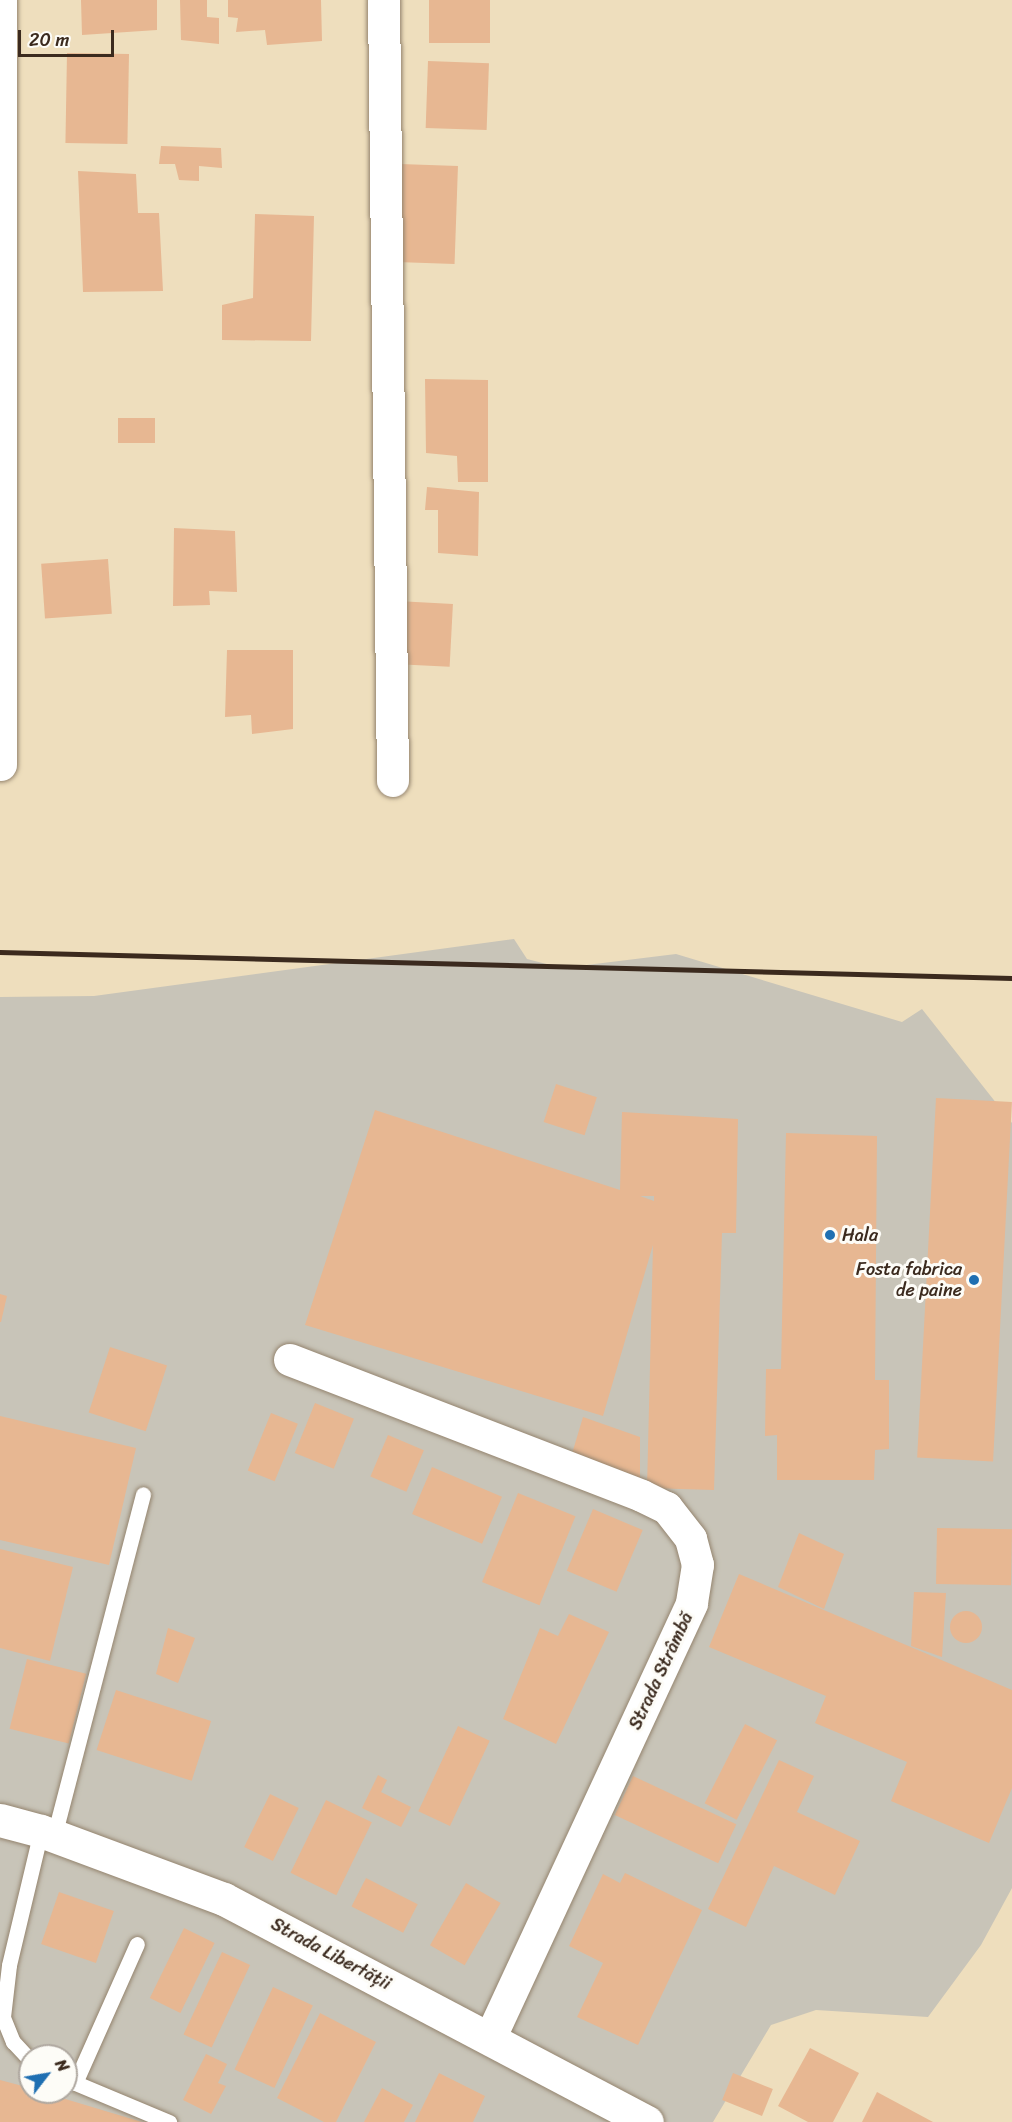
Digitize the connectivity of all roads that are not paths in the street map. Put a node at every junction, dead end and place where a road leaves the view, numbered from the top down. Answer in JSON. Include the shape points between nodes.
{"nodes":[{"id":1,"x":2,"y":0,"type":"edge"},
{"id":2,"x":384,"y":0,"type":"edge"},
{"id":3,"x":1,"y":765,"type":"edge"},
{"id":4,"x":393,"y":781,"type":"dead end"},
{"id":5,"x":290,"y":1360,"type":"dead end"},
{"id":6,"x":143,"y":1494,"type":"dead end"},
{"id":7,"x":0,"y":1820,"type":"edge"},
{"id":8,"x":48,"y":1833,"type":"junction"},
{"id":9,"x":137,"y":1944,"type":"dead end"},
{"id":10,"x":491,"y":2038,"type":"junction"},
{"id":11,"x":18,"y":2047,"type":"edge"},
{"id":12,"x":78,"y":2065,"type":"edge"},
{"id":13,"x":78,"y":2084,"type":"edge"},
{"id":14,"x":169,"y":2122,"type":"edge"},
{"id":15,"x":647,"y":2122,"type":"edge"}],
"edges":[{"from":1,"to":3,"type":"street"},
{"from":2,"to":4,"type":"street"},
{"from":5,"to":10,"type":"street","name":"Strada Strâmbă","via":[[642,1496],[667,1508],[691,1539],[698,1565],[692,1604]]},
{"from":6,"to":8,"type":"lane"},
{"from":7,"to":8,"type":"main road","name":"Strada Libertății"},
{"from":8,"to":10,"type":"main road","name":"Strada Libertății","via":[[224,1899]]},
{"from":8,"to":11,"type":"lane","via":[[9,1965],[3,2017]]},
{"from":9,"to":12,"type":"lane"},
{"from":10,"to":15,"type":"main road","name":"Strada Libertății"},
{"from":13,"to":14,"type":"lane"}]}
